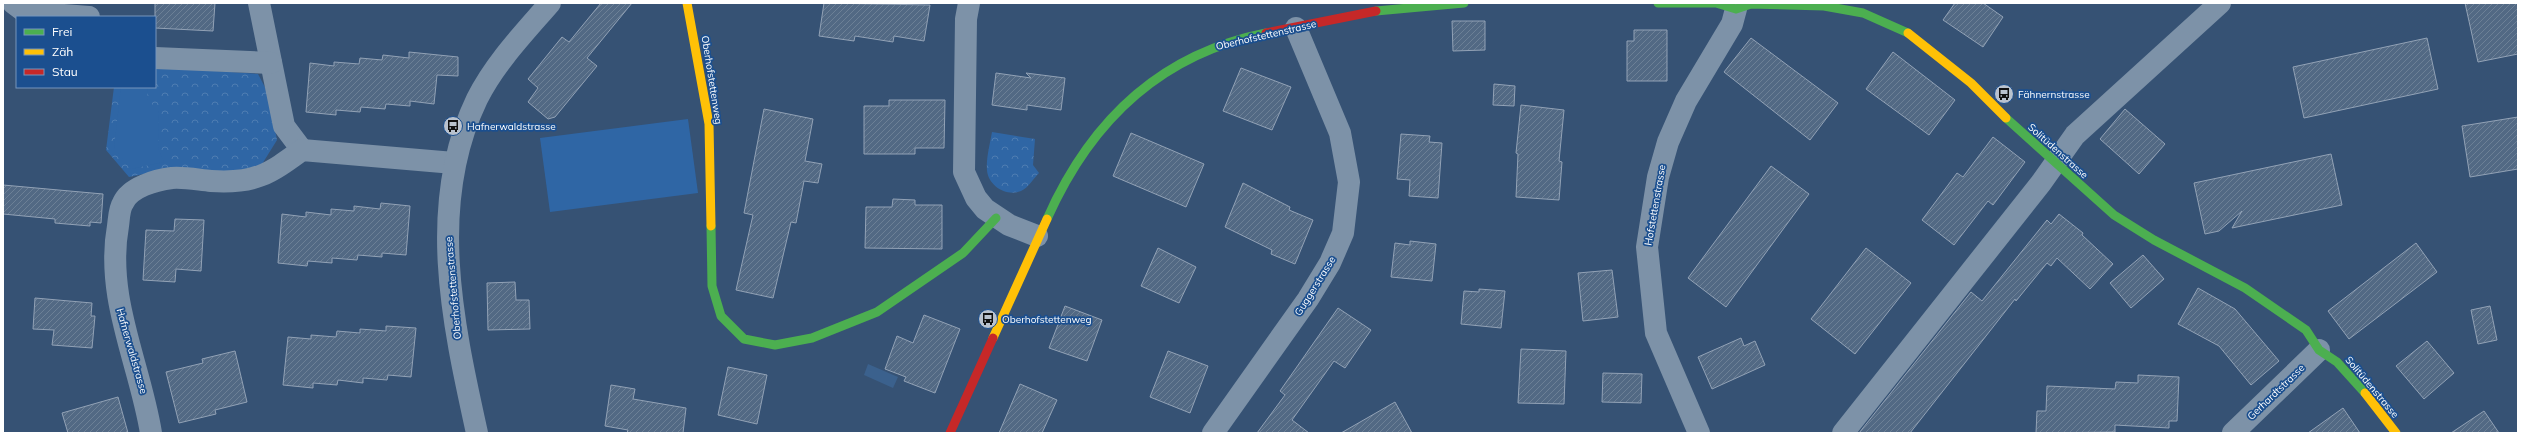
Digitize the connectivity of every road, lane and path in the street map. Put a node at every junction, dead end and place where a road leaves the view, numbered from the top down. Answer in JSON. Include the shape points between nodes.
{"nodes":[{"id":1,"x":13,"y":3,"type":"edge"},
{"id":2,"x":259,"y":3,"type":"edge"},
{"id":3,"x":550,"y":3,"type":"edge"},
{"id":4,"x":687,"y":3,"type":"edge"},
{"id":5,"x":969,"y":3,"type":"edge"},
{"id":6,"x":1464,"y":3,"type":"edge"},
{"id":7,"x":1658,"y":3,"type":"edge"},
{"id":8,"x":2220,"y":3,"type":"edge"},
{"id":9,"x":1385,"y":6,"type":"edge"},
{"id":10,"x":1736,"y":9,"type":"junction"},
{"id":11,"x":76,"y":16,"type":"edge"},
{"id":12,"x":1296,"y":28,"type":"junction"},
{"id":13,"x":156,"y":58,"type":"edge"},
{"id":14,"x":271,"y":63,"type":"junction"},
{"id":15,"x":302,"y":150,"type":"junction"},
{"id":16,"x":2054,"y":163,"type":"junction"},
{"id":17,"x":454,"y":164,"type":"junction"},
{"id":18,"x":996,"y":218,"type":"junction"},
{"id":19,"x":1037,"y":236,"type":"junction"},
{"id":20,"x":2319,"y":350,"type":"junction"},
{"id":21,"x":151,"y":433,"type":"edge"},
{"id":22,"x":477,"y":433,"type":"edge"},
{"id":23,"x":950,"y":433,"type":"edge"},
{"id":24,"x":1213,"y":433,"type":"edge"},
{"id":25,"x":1699,"y":433,"type":"edge"},
{"id":26,"x":1843,"y":433,"type":"edge"},
{"id":27,"x":2233,"y":433,"type":"edge"},
{"id":28,"x":2396,"y":433,"type":"edge"}],
"edges":[{"from":1,"to":11,"type":"street","via":[[26,12]]},
{"from":2,"to":14,"type":"street"},
{"from":3,"to":17,"type":"street","name":"Oberhofstettenstrasse","via":[[500,63],[478,98],[462,132]]},
{"from":4,"to":18,"type":"street","name":"Oberhofstettenweg","via":[[709,124],[712,286],[721,316],[744,339],[775,345],[812,338],[878,312],[963,253]]},
{"from":5,"to":18,"type":"street","via":[[966,18],[964,172],[976,198]]},
{"from":6,"to":9,"type":"street","name":"Oberhofstettenstrasse"},
{"from":7,"to":10,"type":"street","via":[[1716,3]]},
{"from":8,"to":16,"type":"street","via":[[2075,135]]},
{"from":9,"to":12,"type":"street","name":"Oberhofstettenstrasse"},
{"from":10,"to":16,"type":"street","name":"Solitüdenstrasse","via":[[1751,4],[1824,6],[1844,8],[1881,19],[1916,38],[1971,83]]},
{"from":10,"to":25,"type":"street","name":"Hofstettenstrasse","via":[[1732,24],[1686,101],[1668,142],[1658,177],[1647,247],[1656,333]]},
{"from":12,"to":19,"type":"street","name":"Oberhofstettenstrasse","via":[[1209,48],[1180,62],[1140,91],[1094,137],[1078,157]]},
{"from":12,"to":24,"type":"street","name":"Guggerstrasse","via":[[1340,133],[1349,182],[1343,233],[1330,263],[1308,299]]},
{"from":13,"to":14,"type":"street"},
{"from":14,"to":15,"type":"street","via":[[284,126]]},
{"from":15,"to":17,"type":"street"},
{"from":15,"to":21,"type":"street","name":"Hafnerwaldstrasse","via":[[270,173],[250,180],[230,182],[173,178],[142,185],[123,202],[113,251],[119,308],[146,399]]},
{"from":16,"to":20,"type":"street","name":"Solitüdenstrasse","via":[[2114,215],[2277,308],[2306,330]]},
{"from":16,"to":26,"type":"street","via":[[2041,183]]},
{"from":17,"to":22,"type":"street","name":"Oberhofstettenstrasse","via":[[447,229],[449,275],[459,353]]},
{"from":18,"to":19,"type":"street"},
{"from":19,"to":23,"type":"street","name":"Oberhofstettenstrasse"},
{"from":20,"to":27,"type":"street","name":"Gerhardtstrasse"},
{"from":20,"to":28,"type":"street","name":"Solitüdenstrasse","via":[[2337,362]]}]}
